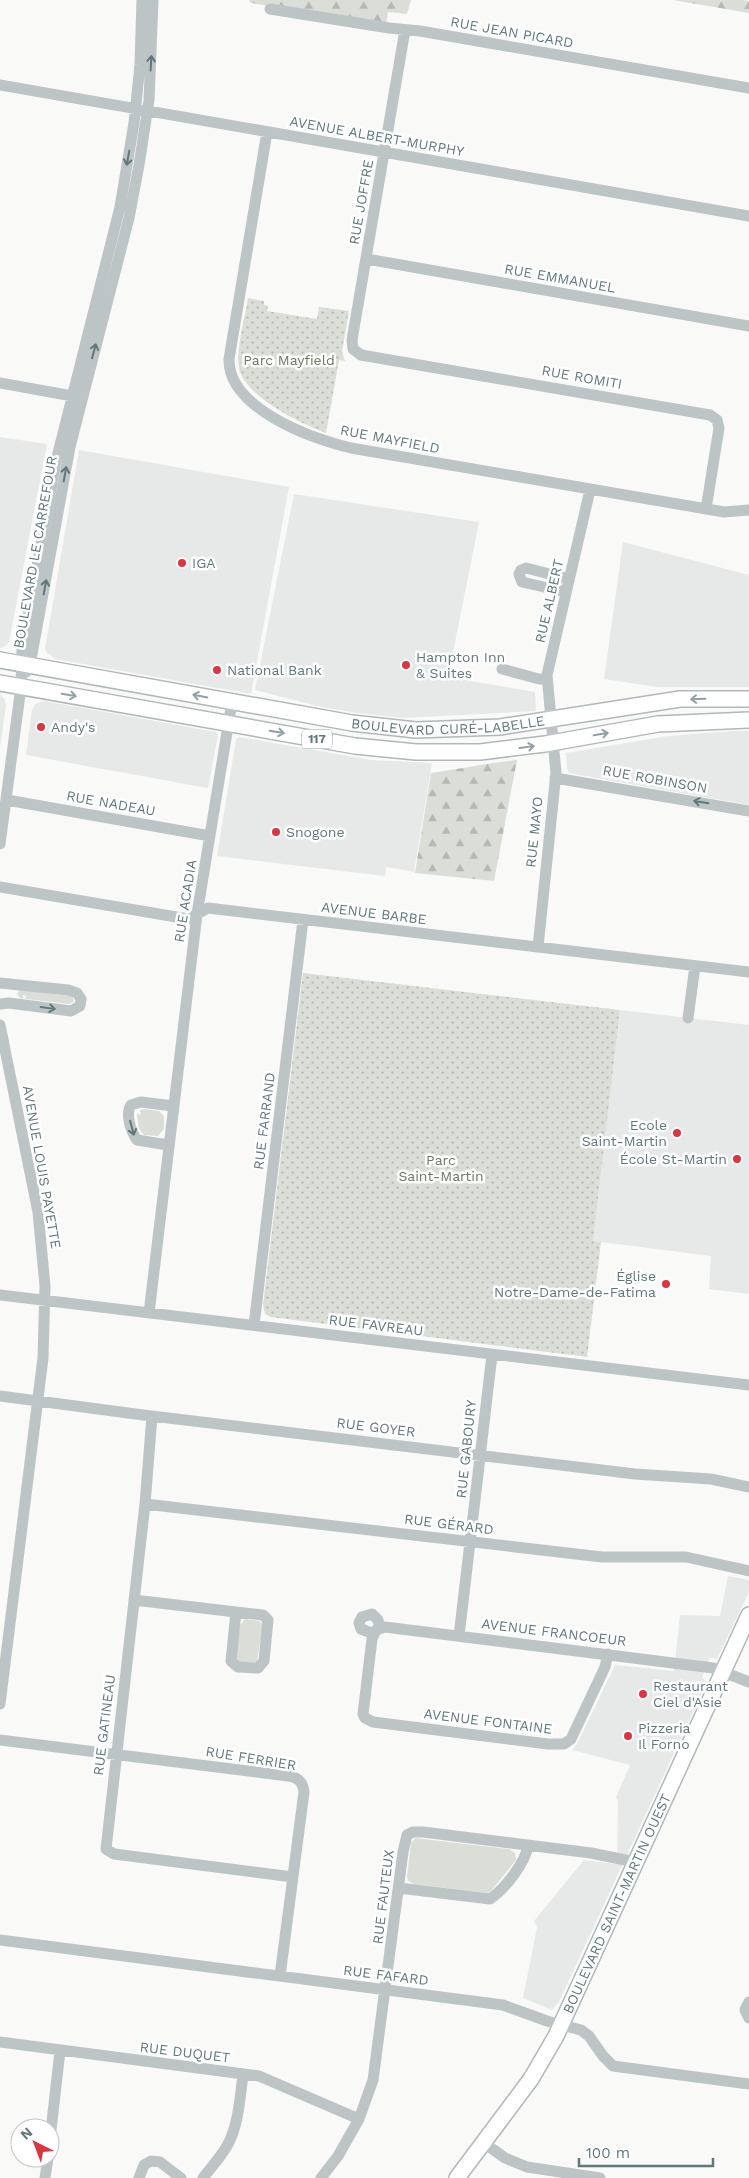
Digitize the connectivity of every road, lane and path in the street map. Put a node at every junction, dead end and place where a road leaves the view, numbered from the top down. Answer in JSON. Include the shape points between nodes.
{"nodes":[{"id":1,"x":142,"y":0,"type":"edge"},
{"id":2,"x":153,"y":0,"type":"edge"},
{"id":3,"x":270,"y":8,"type":"dead end"},
{"id":4,"x":405,"y":30,"type":"junction"},
{"id":5,"x":0,"y":85,"type":"edge"},
{"id":6,"x":749,"y":88,"type":"edge"},
{"id":7,"x":142,"y":110,"type":"junction"},
{"id":8,"x":267,"y":132,"type":"junction"},
{"id":9,"x":385,"y":152,"type":"junction"},
{"id":10,"x":749,"y":216,"type":"edge"},
{"id":11,"x":367,"y":259,"type":"junction"},
{"id":12,"x":749,"y":326,"type":"edge"},
{"id":13,"x":353,"y":349,"type":"joint"},
{"id":14,"x":0,"y":383,"type":"edge"},
{"id":15,"x":76,"y":397,"type":"junction"},
{"id":16,"x":590,"y":490,"type":"junction"},
{"id":17,"x":706,"y":509,"type":"junction"},
{"id":18,"x":749,"y":510,"type":"edge"},
{"id":19,"x":569,"y":579,"type":"junction"},
{"id":20,"x":566,"y":592,"type":"junction"},
{"id":21,"x":0,"y":660,"type":"edge"},
{"id":22,"x":25,"y":665,"type":"junction"},
{"id":23,"x":502,"y":669,"type":"dead end"},
{"id":24,"x":547,"y":679,"type":"junction"},
{"id":25,"x":0,"y":683,"type":"edge"},
{"id":26,"x":21,"y":687,"type":"junction"},
{"id":27,"x":749,"y":699,"type":"edge"},
{"id":28,"x":232,"y":702,"type":"junction"},
{"id":29,"x":550,"y":720,"type":"junction"},
{"id":30,"x":749,"y":720,"type":"edge"},
{"id":31,"x":229,"y":724,"type":"junction"},
{"id":32,"x":553,"y":743,"type":"junction"},
{"id":33,"x":556,"y":778,"type":"junction"},
{"id":34,"x":7,"y":800,"type":"junction"},
{"id":35,"x":749,"y":811,"type":"edge"},
{"id":36,"x":210,"y":836,"type":"junction"},
{"id":37,"x":0,"y":844,"type":"edge"},
{"id":38,"x":0,"y":887,"type":"edge"},
{"id":39,"x":197,"y":914,"type":"junction"},
{"id":40,"x":303,"y":920,"type":"junction"},
{"id":41,"x":538,"y":948,"type":"junction"},
{"id":42,"x":695,"y":966,"type":"junction"},
{"id":43,"x":749,"y":972,"type":"edge"},
{"id":44,"x":0,"y":983,"type":"edge"},
{"id":45,"x":0,"y":1004,"type":"edge"},
{"id":46,"x":688,"y":1018,"type":"dead end"},
{"id":47,"x":0,"y":1025,"type":"edge"},
{"id":48,"x":173,"y":1106,"type":"junction"},
{"id":49,"x":168,"y":1145,"type":"junction"},
{"id":50,"x":0,"y":1295,"type":"edge"},
{"id":51,"x":45,"y":1301,"type":"junction"},
{"id":52,"x":149,"y":1313,"type":"junction"},
{"id":53,"x":254,"y":1325,"type":"junction"},
{"id":54,"x":492,"y":1355,"type":"junction"},
{"id":55,"x":749,"y":1385,"type":"edge"},
{"id":56,"x":0,"y":1396,"type":"edge"},
{"id":57,"x":38,"y":1401,"type":"junction"},
{"id":58,"x":152,"y":1416,"type":"junction"},
{"id":59,"x":480,"y":1455,"type":"junction"},
{"id":60,"x":749,"y":1487,"type":"edge"},
{"id":61,"x":145,"y":1504,"type":"junction"},
{"id":62,"x":470,"y":1542,"type":"junction"},
{"id":63,"x":749,"y":1571,"type":"edge"},
{"id":64,"x":134,"y":1600,"type":"junction"},
{"id":65,"x":236,"y":1612,"type":"junction"},
{"id":66,"x":749,"y":1615,"type":"edge"},
{"id":67,"x":459,"y":1636,"type":"junction"},
{"id":68,"x":608,"y":1654,"type":"junction"},
{"id":69,"x":723,"y":1671,"type":"junction"},
{"id":70,"x":749,"y":1682,"type":"edge"},
{"id":71,"x":0,"y":1704,"type":"edge"},
{"id":72,"x":367,"y":1720,"type":"joint"},
{"id":73,"x":0,"y":1740,"type":"edge"},
{"id":74,"x":115,"y":1754,"type":"junction"},
{"id":75,"x":528,"y":1846,"type":"junction"},
{"id":76,"x":635,"y":1862,"type":"junction"},
{"id":77,"x":293,"y":1877,"type":"junction"},
{"id":78,"x":399,"y":1888,"type":"junction"},
{"id":79,"x":0,"y":1940,"type":"edge"},
{"id":80,"x":280,"y":1976,"type":"junction"},
{"id":81,"x":386,"y":1990,"type":"junction"},
{"id":82,"x":749,"y":2002,"type":"edge"},
{"id":83,"x":749,"y":2018,"type":"edge"},
{"id":84,"x":562,"y":2024,"type":"junction"},
{"id":85,"x":0,"y":2042,"type":"edge"},
{"id":86,"x":60,"y":2051,"type":"junction"},
{"id":87,"x":243,"y":2074,"type":"junction"},
{"id":88,"x":749,"y":2084,"type":"edge"},
{"id":89,"x":52,"y":2118,"type":"edge"},
{"id":90,"x":359,"y":2119,"type":"junction"},
{"id":91,"x":484,"y":2143,"type":"junction"},
{"id":92,"x":553,"y":2175,"type":"edge"},
{"id":93,"x":138,"y":2178,"type":"edge"},
{"id":94,"x":182,"y":2178,"type":"edge"},
{"id":95,"x":202,"y":2178,"type":"edge"},
{"id":96,"x":321,"y":2178,"type":"edge"},
{"id":97,"x":457,"y":2178,"type":"edge"},
{"id":98,"x":600,"y":2178,"type":"edge"}],
"edges":[{"from":1,"to":7,"type":"street","name":"BOULEVARD LE CARREFOUR"},
{"from":7,"to":2,"type":"street","name":"BOULEVARD LE CARREFOUR","one_way":true},
{"from":3,"to":4,"type":"street","name":"RUE JEAN PICARD"},
{"from":4,"to":6,"type":"street","name":"RUE JEAN PICARD"},
{"from":4,"to":9,"type":"street","name":"RUE JOFFRE"},
{"from":5,"to":7,"type":"street","name":"AVENUE ALBERT-MURPHY"},
{"from":7,"to":8,"type":"street","name":"AVENUE ALBERT-MURPHY"},
{"from":7,"to":15,"type":"street","name":"BOULEVARD LE CARREFOUR"},
{"from":8,"to":9,"type":"street","name":"AVENUE ALBERT-MURPHY"},
{"from":8,"to":16,"type":"street","name":"RUE MAYFIELD","via":[[229,359],[231,376],[240,391],[278,420],[335,444]]},
{"from":9,"to":10,"type":"street","name":"AVENUE ALBERT-MURPHY"},
{"from":9,"to":11,"type":"street","name":"RUE JOFFRE"},
{"from":11,"to":12,"type":"street","name":"RUE EMMANUEL"},
{"from":11,"to":13,"type":"street","name":"RUE JOFFRE"},
{"from":13,"to":17,"type":"street","name":"RUE ROMITI","via":[[361,355],[710,415],[718,428]]},
{"from":14,"to":15,"type":"street"},
{"from":15,"to":22,"type":"street","name":"BOULEVARD LE CARREFOUR","via":[[32,654]]},
{"from":16,"to":17,"type":"street","name":"RUE MAYFIELD"},
{"from":16,"to":19,"type":"street","name":"RUE ALBERT"},
{"from":17,"to":18,"type":"street","name":"RUE MAYFIELD","via":[[728,513]]},
{"from":19,"to":20,"type":"street","name":"RUE ALBERT"},
{"from":19,"to":20,"type":"street","via":[[526,568],[519,574],[522,582]]},
{"from":20,"to":24,"type":"street","name":"RUE ALBERT"},
{"from":21,"to":22,"type":"main road","name":"BOULEVARD CURÉ-LABELLE","number":"117"},
{"from":22,"to":26,"type":"street","name":"BOULEVARD LE CARREFOUR"},
{"from":28,"to":22,"type":"main road","name":"BOULEVARD CURÉ-LABELLE","number":"117","one_way":true},
{"from":23,"to":24,"type":"street"},
{"from":24,"to":29,"type":"street","name":"RUE ALBERT"},
{"from":25,"to":26,"type":"main road","name":"BOULEVARD CURÉ-LABELLE","number":"117"},
{"from":26,"to":31,"type":"main road","name":"BOULEVARD CURÉ-LABELLE","number":"117","one_way":true},
{"from":26,"to":34,"type":"street"},
{"from":27,"to":29,"type":"main road","name":"BOULEVARD CURÉ-LABELLE","number":"117","one_way":true,"via":[[666,701]]},
{"from":28,"to":29,"type":"main road","name":"BOULEVARD CURÉ-LABELLE","number":"117","via":[[410,730],[486,729]]},
{"from":28,"to":31,"type":"street","name":"RUE ACADIA"},
{"from":29,"to":32,"type":"street","name":"RUE MAYO"},
{"from":32,"to":30,"type":"main road","name":"BOULEVARD CURÉ-LABELLE","number":"117","one_way":true,"via":[[658,724]]},
{"from":31,"to":32,"type":"main road","name":"BOULEVARD CURÉ-LABELLE","number":"117","one_way":true,"via":[[405,752],[480,752]]},
{"from":31,"to":36,"type":"street","name":"RUE ACADIA"},
{"from":32,"to":33,"type":"street","name":"RUE MAYO"},
{"from":35,"to":33,"type":"street","name":"RUE ROBINSON","one_way":true},
{"from":33,"to":41,"type":"street","name":"RUE MAYO"},
{"from":34,"to":36,"type":"street","name":"RUE NADEAU"},
{"from":34,"to":37,"type":"street"},
{"from":36,"to":39,"type":"street","name":"RUE ACADIA"},
{"from":38,"to":39,"type":"street","name":"AVENUE BARBE","via":[[188,919]]},
{"from":39,"to":40,"type":"street","name":"AVENUE BARBE","via":[[208,908]]},
{"from":39,"to":48,"type":"street","name":"RUE ACADIA"},
{"from":40,"to":41,"type":"street","name":"AVENUE BARBE"},
{"from":40,"to":53,"type":"street","name":"RUE FARRAND"},
{"from":41,"to":42,"type":"street","name":"AVENUE BARBE"},
{"from":42,"to":43,"type":"street","name":"AVENUE BARBE"},
{"from":42,"to":46,"type":"street"},
{"from":45,"to":44,"type":"street","one_way":true,"via":[[71,1011],[80,1006],[81,999],[77,993],[68,990]]},
{"from":47,"to":51,"type":"street","name":"AVENUE LOUIS PAYETTE","via":[[38,1212]]},
{"from":48,"to":49,"type":"street","name":"RUE ACADIA"},
{"from":48,"to":49,"type":"street","one_way":true,"via":[[141,1102],[128,1109],[137,1140]]},
{"from":49,"to":52,"type":"street","name":"RUE ACADIA"},
{"from":50,"to":51,"type":"street","name":"RUE FAVREAU"},
{"from":51,"to":52,"type":"street","name":"RUE FAVREAU"},
{"from":51,"to":57,"type":"street","name":"AVENUE LOUIS PAYETTE"},
{"from":52,"to":53,"type":"street","name":"RUE FAVREAU"},
{"from":53,"to":54,"type":"street","name":"RUE FAVREAU"},
{"from":54,"to":55,"type":"street","name":"RUE FAVREAU"},
{"from":54,"to":59,"type":"street","name":"RUE GABOURY"},
{"from":56,"to":57,"type":"street","name":"RUE GOYER"},
{"from":57,"to":58,"type":"street","name":"RUE GOYER"},
{"from":57,"to":71,"type":"street","name":"AVENUE LOUIS PAYETTE"},
{"from":58,"to":59,"type":"street","name":"RUE GOYER"},
{"from":58,"to":61,"type":"street","name":"RUE GATINEAU"},
{"from":59,"to":60,"type":"street","name":"RUE GOYER","via":[[635,1474],[711,1479]]},
{"from":59,"to":62,"type":"street","name":"RUE GABOURY"},
{"from":61,"to":62,"type":"street","name":"RUE GÉRARD"},
{"from":61,"to":64,"type":"street","name":"RUE GATINEAU"},
{"from":62,"to":63,"type":"street","name":"RUE GÉRARD","via":[[602,1557],[686,1557]]},
{"from":62,"to":67,"type":"street","name":"RUE GABOURY"},
{"from":64,"to":65,"type":"street"},
{"from":64,"to":74,"type":"street","name":"RUE GATINEAU"},
{"from":65,"to":65,"type":"street","via":[[231,1661],[238,1667],[258,1668],[264,1661],[268,1620],[263,1615]]},
{"from":66,"to":69,"type":"main road","name":"BOULEVARD SAINT-MARTIN OUEST"},
{"from":67,"to":68,"type":"street","name":"AVENUE FRANCOEUR"},
{"from":67,"to":72,"type":"street","name":"AVENUE FRANCOEUR","via":[[377,1631],[363,1712]]},
{"from":68,"to":69,"type":"street","name":"AVENUE FRANCOEUR"},
{"from":68,"to":72,"type":"street","name":"AVENUE FONTAINE","via":[[571,1738],[564,1744]]},
{"from":69,"to":70,"type":"street","name":"AVENUE FRANCOEUR"},
{"from":69,"to":76,"type":"main road","name":"BOULEVARD SAINT-MARTIN OUEST"},
{"from":73,"to":74,"type":"street","name":"RUE FERRIER"},
{"from":74,"to":77,"type":"street","name":"RUE FERRIER","via":[[297,1779],[304,1792]]},
{"from":74,"to":77,"type":"street","name":"RUE GATINEAU","via":[[106,1840],[106,1849],[110,1853]]},
{"from":75,"to":76,"type":"street","name":"RUE FAUTEUX","via":[[591,1852]]},
{"from":75,"to":78,"type":"street","via":[[522,1864],[490,1899]]},
{"from":75,"to":78,"type":"street","name":"RUE FAUTEUX","via":[[413,1832],[405,1841]]},
{"from":76,"to":84,"type":"main road","name":"BOULEVARD SAINT-MARTIN OUEST"},
{"from":77,"to":80,"type":"street","name":"RUE FERRIER"},
{"from":78,"to":81,"type":"street","name":"RUE FAUTEUX"},
{"from":79,"to":80,"type":"street","name":"RUE FAFARD"},
{"from":80,"to":81,"type":"street","name":"RUE FAFARD"},
{"from":81,"to":84,"type":"street","name":"RUE FAFARD","via":[[503,2005]]},
{"from":81,"to":90,"type":"street","name":"RUE FAUTEUX","via":[[373,2080]]},
{"from":82,"to":83,"type":"street","via":[[745,2010]]},
{"from":84,"to":88,"type":"street","name":"RUE FAFARD","via":[[589,2036],[613,2066]]},
{"from":84,"to":91,"type":"main road","name":"BOULEVARD SAINT-MARTIN OUEST","via":[[531,2079]]},
{"from":85,"to":86,"type":"street","name":"RUE DUQUET"},
{"from":86,"to":87,"type":"street","name":"RUE DUQUET"},
{"from":86,"to":89,"type":"street"},
{"from":87,"to":90,"type":"street","name":"RUE DUQUET","via":[[259,2076]]},
{"from":87,"to":95,"type":"street","via":[[230,2140]]},
{"from":90,"to":96,"type":"street","name":"RUE FAUTEUX"},
{"from":91,"to":92,"type":"street","via":[[516,2163]]},
{"from":91,"to":97,"type":"main road","name":"BOULEVARD SAINT-MARTIN OUEST"},
{"from":92,"to":98,"type":"street"},
{"from":93,"to":94,"type":"street","via":[[144,2165],[155,2160]]}]}
